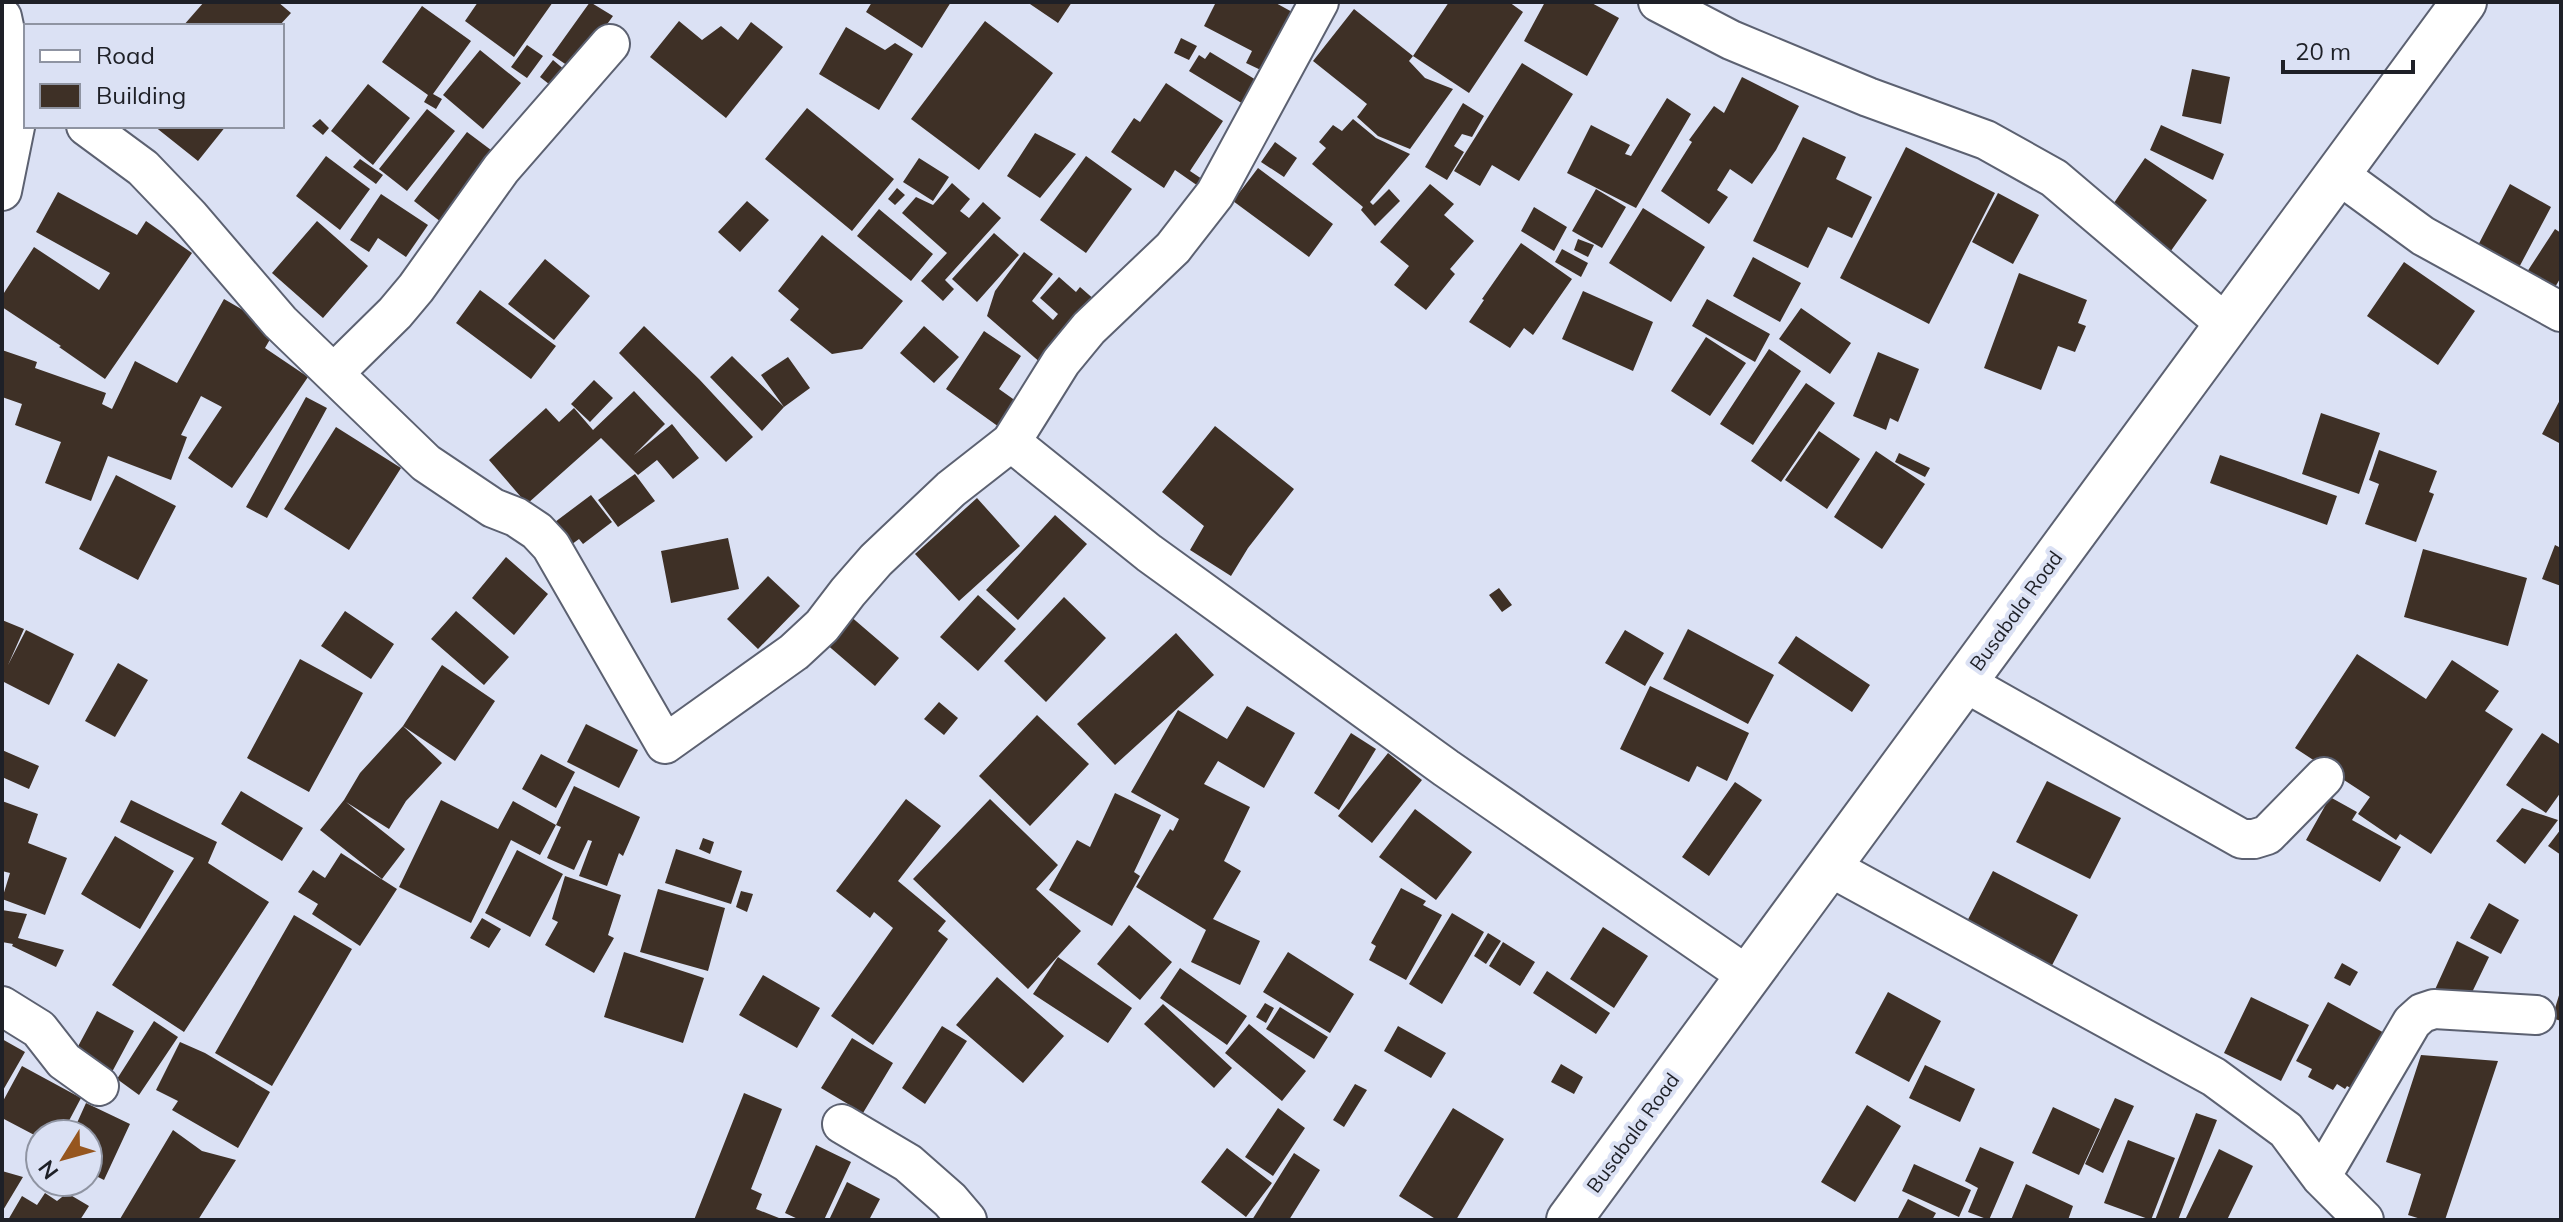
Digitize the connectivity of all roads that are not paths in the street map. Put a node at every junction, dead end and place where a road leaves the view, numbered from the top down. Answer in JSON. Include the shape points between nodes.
{"nodes":[{"id":1,"x":1319,"y":2,"type":"edge"},
{"id":2,"x":1658,"y":2,"type":"edge"},
{"id":3,"x":2464,"y":2,"type":"edge"},
{"id":4,"x":2,"y":17,"type":"edge"},
{"id":5,"x":610,"y":44,"type":"dead end"},
{"id":6,"x":20,"y":90,"type":"edge"},
{"id":7,"x":89,"y":128,"type":"edge"},
{"id":8,"x":2338,"y":174,"type":"junction"},
{"id":9,"x":2,"y":191,"type":"edge"},
{"id":10,"x":2561,"y":312,"type":"edge"},
{"id":11,"x":2227,"y":325,"type":"junction"},
{"id":12,"x":334,"y":373,"type":"junction"},
{"id":13,"x":1011,"y":442,"type":"junction"},
{"id":14,"x":1964,"y":682,"type":"junction"},
{"id":15,"x":2324,"y":777,"type":"dead end"},
{"id":16,"x":1828,"y":866,"type":"junction"},
{"id":17,"x":1748,"y":976,"type":"junction"},
{"id":18,"x":2,"y":1006,"type":"edge"},
{"id":19,"x":2536,"y":1015,"type":"dead end"},
{"id":20,"x":99,"y":1086,"type":"dead end"},
{"id":21,"x":842,"y":1124,"type":"dead end"},
{"id":22,"x":2321,"y":1177,"type":"junction"},
{"id":23,"x":967,"y":1220,"type":"edge"},
{"id":24,"x":1569,"y":1220,"type":"edge"},
{"id":25,"x":2364,"y":1220,"type":"edge"}],
"edges":[{"from":1,"to":13,"type":"street","via":[[1215,194],[1173,248],[1061,362]]},
{"from":2,"to":11,"type":"street","via":[[1731,40],[1986,140],[2054,178]]},
{"from":3,"to":8,"type":"street","name":"Busabala Road"},
{"from":4,"to":6,"type":"street"},
{"from":5,"to":12,"type":"street","via":[[501,169],[409,297]]},
{"from":6,"to":9,"type":"street"},
{"from":7,"to":12,"type":"street","via":[[143,168],[280,322]]},
{"from":8,"to":10,"type":"street","via":[[2423,236]]},
{"from":8,"to":11,"type":"street","name":"Busabala Road"},
{"from":11,"to":14,"type":"street","name":"Busabala Road"},
{"from":12,"to":13,"type":"street","via":[[426,463],[493,508],[516,517],[551,546],[665,744],[794,652],[876,560],[951,489]]},
{"from":13,"to":17,"type":"street","via":[[1149,553],[1446,768]]},
{"from":14,"to":15,"type":"street","via":[[2242,839],[2267,835]]},
{"from":14,"to":16,"type":"street","name":"Busabala Road"},
{"from":16,"to":17,"type":"street","name":"Busabala Road"},
{"from":16,"to":22,"type":"street","via":[[2214,1077],[2286,1130]]},
{"from":17,"to":24,"type":"street","name":"Busabala Road"},
{"from":18,"to":20,"type":"street","via":[[39,1029],[64,1061]]},
{"from":19,"to":22,"type":"street","via":[[2434,1009],[2422,1013]]},
{"from":21,"to":23,"type":"street","via":[[908,1163]]},
{"from":22,"to":25,"type":"street"}]}
